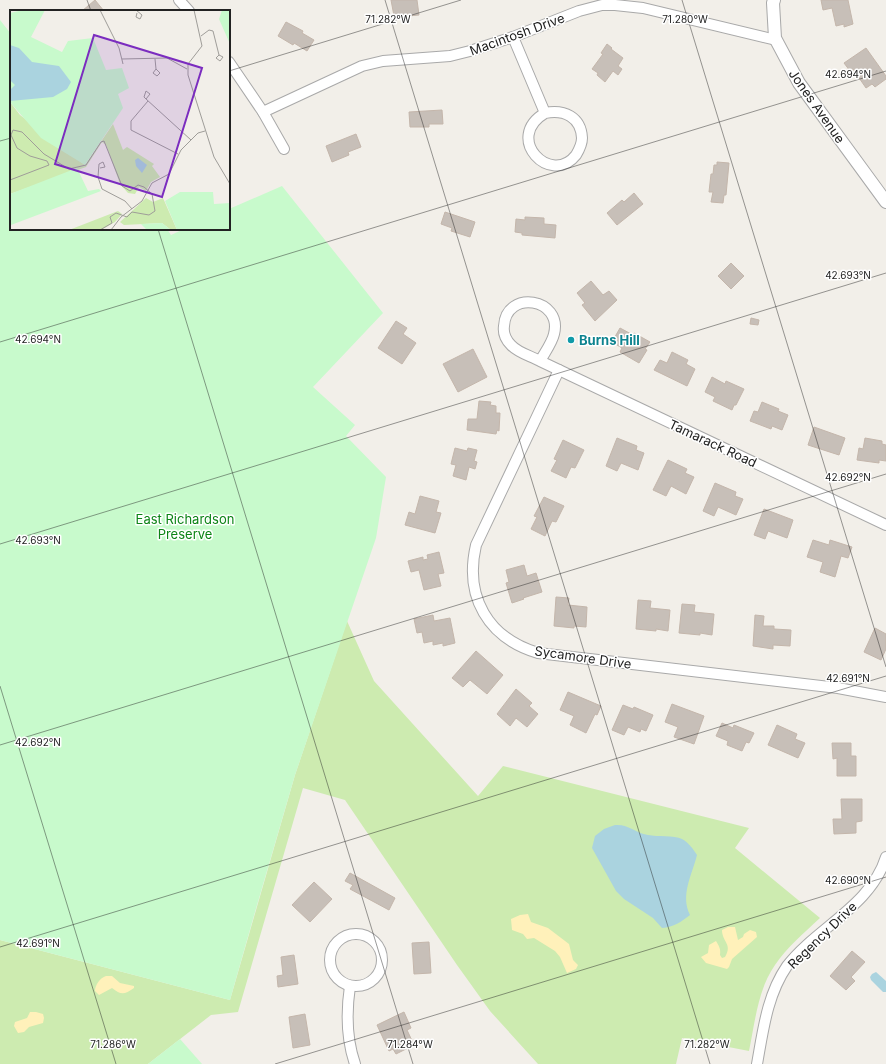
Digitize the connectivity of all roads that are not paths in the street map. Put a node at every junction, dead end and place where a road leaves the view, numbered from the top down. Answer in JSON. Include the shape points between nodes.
{"nodes":[{"id":1,"x":180,"y":0,"type":"edge"},
{"id":2,"x":774,"y":0,"type":"edge"},
{"id":3,"x":188,"y":10,"type":"edge"},
{"id":4,"x":513,"y":37,"type":"junction"},
{"id":5,"x":776,"y":40,"type":"junction"},
{"id":6,"x":230,"y":63,"type":"edge"},
{"id":7,"x":263,"y":112,"type":"junction"},
{"id":8,"x":545,"y":113,"type":"junction"},
{"id":9,"x":284,"y":149,"type":"dead end"},
{"id":10,"x":886,"y":202,"type":"edge"},
{"id":11,"x":540,"y":361,"type":"junction"},
{"id":12,"x":559,"y":370,"type":"junction"},
{"id":13,"x":886,"y":525,"type":"edge"},
{"id":14,"x":886,"y":697,"type":"edge"},
{"id":15,"x":886,"y":857,"type":"edge"},
{"id":16,"x":350,"y":986,"type":"junction"},
{"id":17,"x":355,"y":1064,"type":"edge"},
{"id":18,"x":757,"y":1064,"type":"edge"}],
"edges":[{"from":1,"to":3,"type":"street"},
{"from":2,"to":5,"type":"street","name":"Jones Avenue"},
{"from":4,"to":5,"type":"street","name":"Macintosh Drive","via":[[591,7],[615,5],[643,8]]},
{"from":4,"to":7,"type":"street","name":"Macintosh Drive","via":[[450,56],[383,61],[362,66]]},
{"from":4,"to":8,"type":"street"},
{"from":5,"to":10,"type":"street","name":"Jones Avenue","via":[[799,83]]},
{"from":6,"to":7,"type":"street"},
{"from":7,"to":9,"type":"street"},
{"from":8,"to":8,"type":"street","via":[[564,113],[578,124],[582,142],[579,151],[565,163],[548,164],[537,158],[530,148],[530,128]]},
{"from":11,"to":11,"type":"street","name":"Tamarack Road","via":[[512,347],[504,333],[504,322],[508,312],[521,303],[537,303],[547,308],[553,317],[554,333]]},
{"from":11,"to":12,"type":"street","name":"Tamarack Road"},
{"from":12,"to":13,"type":"street","name":"Tamarack Road"},
{"from":12,"to":14,"type":"street","name":"Sycamore Drive","via":[[476,545],[473,580],[478,602],[498,631],[516,645],[538,653],[838,688]]},
{"from":15,"to":18,"type":"street","name":"Regency Drive","via":[[881,870],[857,902],[797,956],[777,982],[769,1005]]},
{"from":16,"to":16,"type":"street","via":[[362,986],[372,981],[382,968],[379,946],[371,938],[360,934],[349,935],[339,941],[331,955],[333,972],[340,981]]},
{"from":16,"to":17,"type":"street","via":[[347,1006],[348,1032]]}]}
